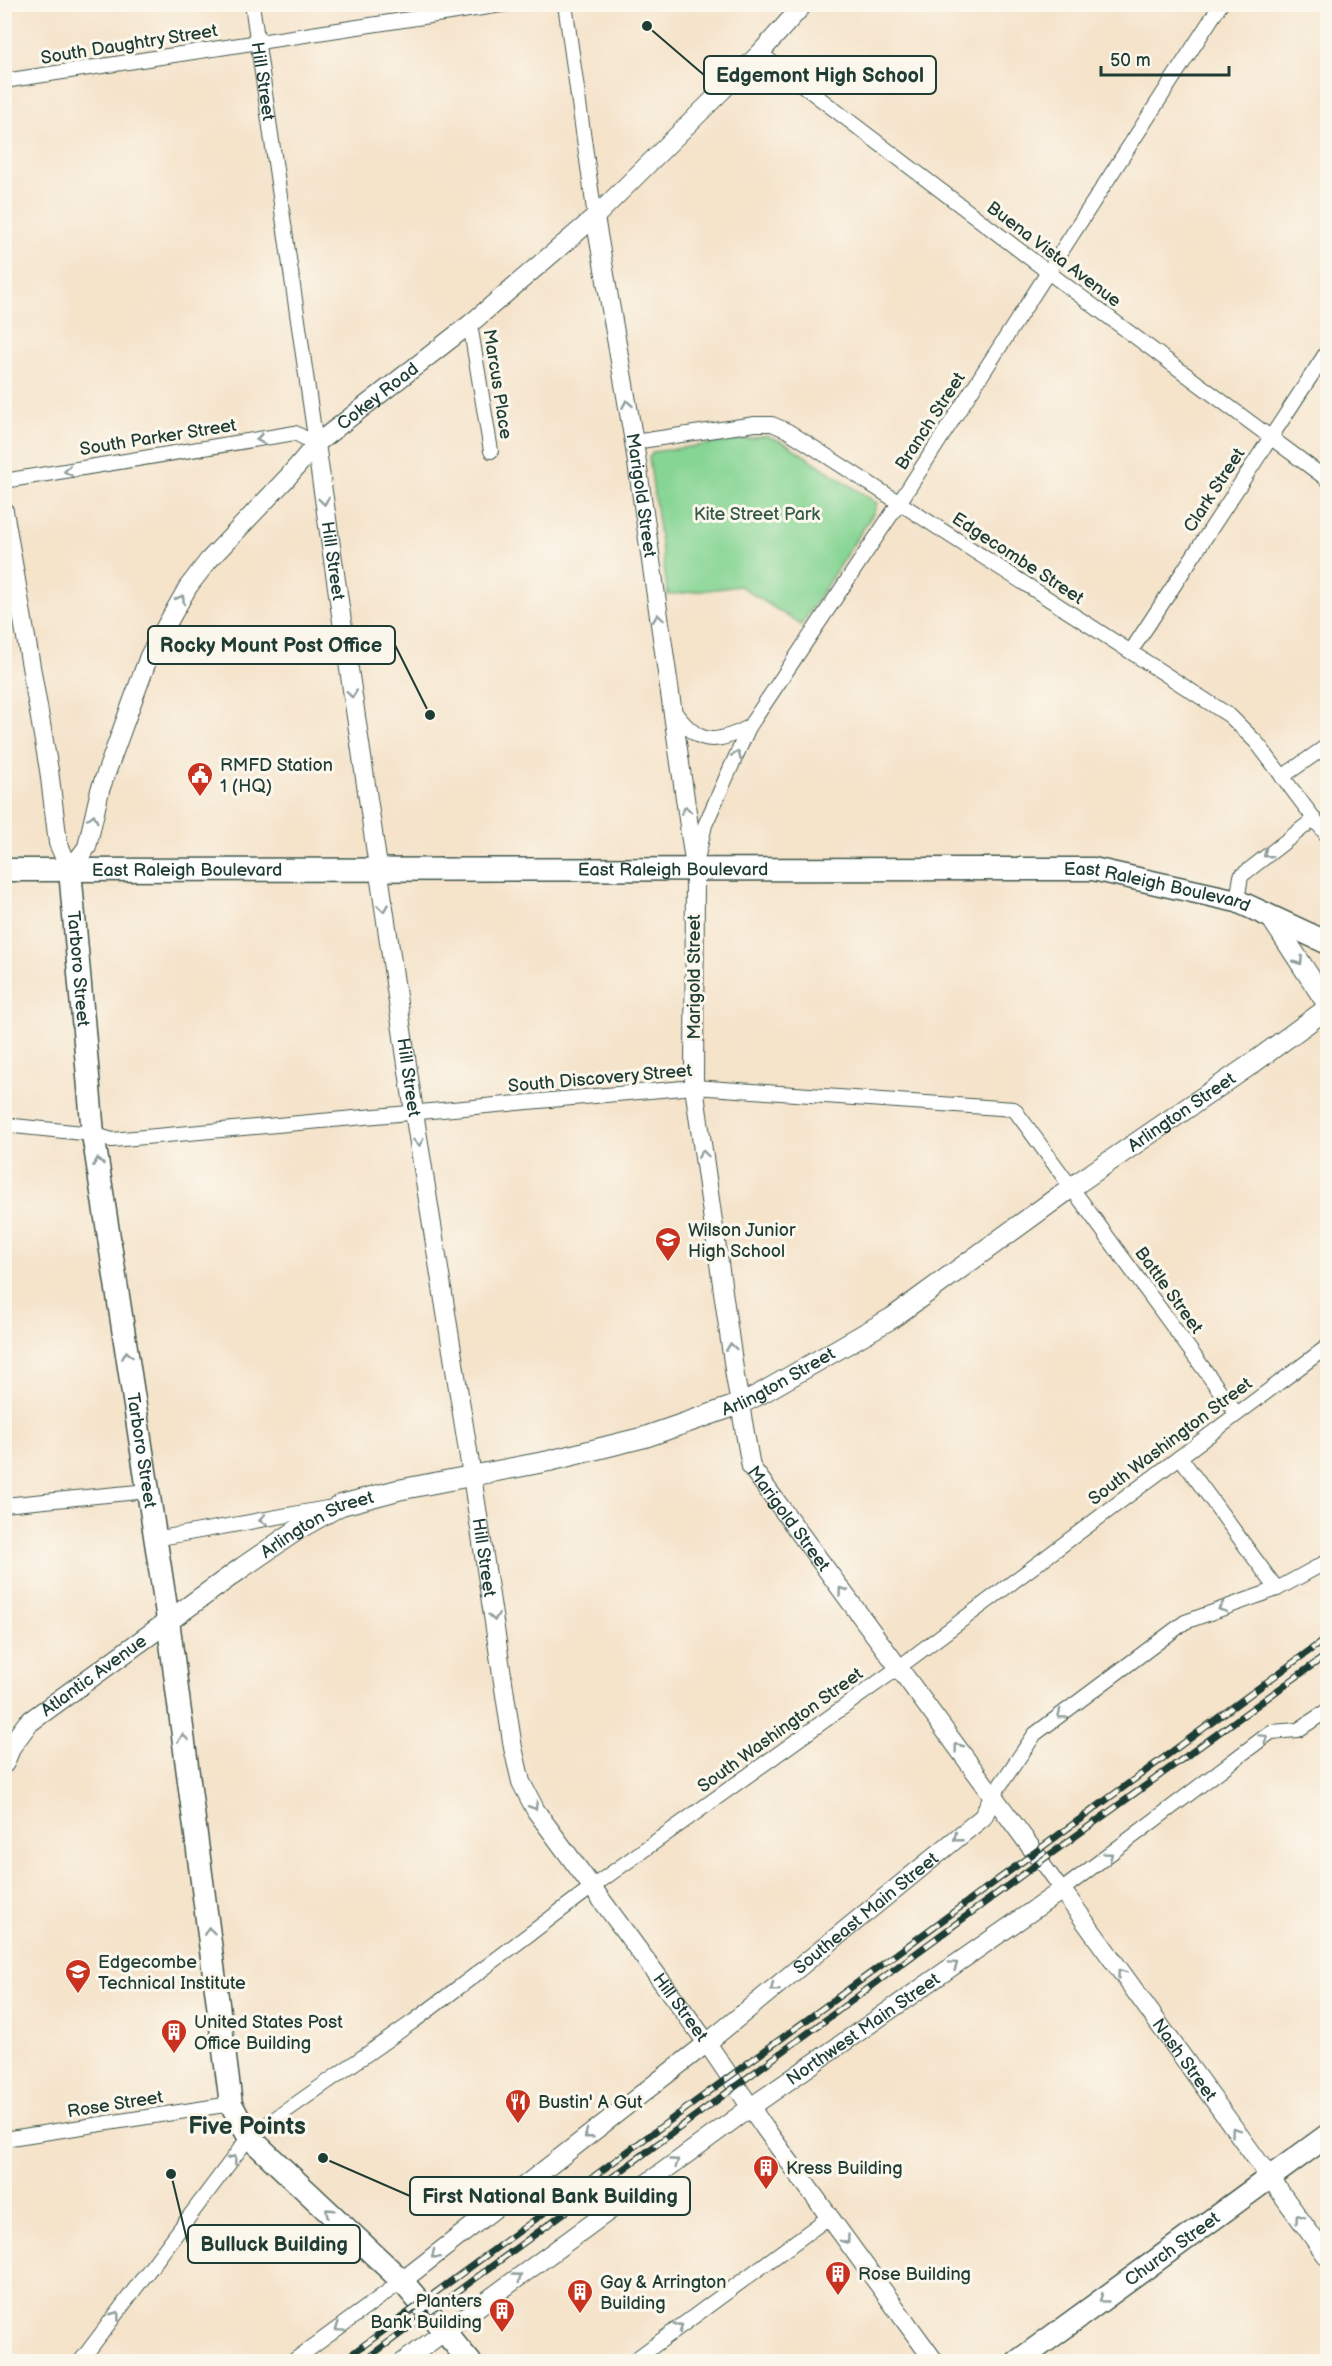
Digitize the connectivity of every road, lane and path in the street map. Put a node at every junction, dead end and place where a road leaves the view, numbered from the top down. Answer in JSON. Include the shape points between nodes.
{"nodes":[{"id":1,"x":252,"y":4,"type":"edge"},
{"id":2,"x":508,"y":4,"type":"edge"},
{"id":3,"x":565,"y":4,"type":"edge"},
{"id":4,"x":804,"y":4,"type":"edge"},
{"id":5,"x":1221,"y":4,"type":"edge"},
{"id":6,"x":258,"y":43,"type":"junction"},
{"id":7,"x":760,"y":53,"type":"junction"},
{"id":8,"x":4,"y":81,"type":"edge"},
{"id":9,"x":595,"y":217,"type":"junction"},
{"id":10,"x":1048,"y":272,"type":"junction"},
{"id":11,"x":470,"y":324,"type":"junction"},
{"id":12,"x":1328,"y":350,"type":"edge"},
{"id":13,"x":1270,"y":438,"type":"junction"},
{"id":14,"x":634,"y":442,"type":"junction"},
{"id":15,"x":316,"y":444,"type":"junction"},
{"id":16,"x":491,"y":451,"type":"dead end"},
{"id":17,"x":1328,"y":480,"type":"edge"},
{"id":18,"x":4,"y":481,"type":"edge"},
{"id":19,"x":899,"y":503,"type":"junction"},
{"id":20,"x":4,"y":511,"type":"edge"},
{"id":21,"x":1131,"y":651,"type":"junction"},
{"id":22,"x":670,"y":706,"type":"junction"},
{"id":23,"x":749,"y":727,"type":"junction"},
{"id":24,"x":1328,"y":745,"type":"edge"},
{"id":25,"x":1282,"y":777,"type":"junction"},
{"id":26,"x":1314,"y":819,"type":"junction"},
{"id":27,"x":1328,"y":837,"type":"edge"},
{"id":28,"x":378,"y":868,"type":"junction"},
{"id":29,"x":695,"y":868,"type":"junction"},
{"id":30,"x":4,"y":870,"type":"edge"},
{"id":31,"x":70,"y":870,"type":"junction"},
{"id":32,"x":1237,"y":901,"type":"junction"},
{"id":33,"x":1270,"y":916,"type":"junction"},
{"id":34,"x":1328,"y":943,"type":"edge"},
{"id":35,"x":1328,"y":1006,"type":"edge"},
{"id":36,"x":694,"y":1087,"type":"junction"},
{"id":37,"x":414,"y":1112,"type":"junction"},
{"id":38,"x":4,"y":1125,"type":"edge"},
{"id":39,"x":93,"y":1134,"type":"junction"},
{"id":40,"x":1072,"y":1187,"type":"junction"},
{"id":41,"x":1328,"y":1346,"type":"edge"},
{"id":42,"x":740,"y":1404,"type":"junction"},
{"id":43,"x":1236,"y":1413,"type":"junction"},
{"id":44,"x":1180,"y":1457,"type":"junction"},
{"id":45,"x":472,"y":1476,"type":"junction"},
{"id":46,"x":148,"y":1491,"type":"junction"},
{"id":47,"x":4,"y":1505,"type":"edge"},
{"id":48,"x":341,"y":1505,"type":"junction"},
{"id":49,"x":155,"y":1539,"type":"junction"},
{"id":50,"x":1328,"y":1561,"type":"edge"},
{"id":51,"x":1277,"y":1589,"type":"junction"},
{"id":52,"x":168,"y":1620,"type":"junction"},
{"id":53,"x":898,"y":1668,"type":"junction"},
{"id":54,"x":1328,"y":1710,"type":"edge"},
{"id":55,"x":12,"y":1733,"type":"edge"},
{"id":56,"x":4,"y":1763,"type":"edge"},
{"id":57,"x":994,"y":1794,"type":"junction"},
{"id":58,"x":1041,"y":1861,"type":"joint"},
{"id":59,"x":592,"y":1887,"type":"junction"},
{"id":60,"x":1062,"y":1890,"type":"junction"},
{"id":61,"x":707,"y":2043,"type":"junction"},
{"id":62,"x":231,"y":2104,"type":"junction"},
{"id":63,"x":751,"y":2107,"type":"junction"},
{"id":64,"x":1328,"y":2135,"type":"edge"},
{"id":65,"x":249,"y":2137,"type":"junction"},
{"id":66,"x":5,"y":2140,"type":"edge"},
{"id":67,"x":1270,"y":2178,"type":"junction"},
{"id":68,"x":829,"y":2217,"type":"junction"},
{"id":69,"x":1328,"y":2258,"type":"edge"},
{"id":70,"x":402,"y":2280,"type":"junction"},
{"id":71,"x":445,"y":2330,"type":"junction"},
{"id":72,"x":80,"y":2361,"type":"edge"},
{"id":73,"x":292,"y":2361,"type":"edge"},
{"id":74,"x":403,"y":2361,"type":"edge"},
{"id":75,"x":470,"y":2361,"type":"edge"},
{"id":76,"x":632,"y":2361,"type":"edge"},
{"id":77,"x":935,"y":2361,"type":"edge"},
{"id":78,"x":1017,"y":2361,"type":"edge"}],
"edges":[{"from":1,"to":6,"type":"street","name":"Hill Street"},
{"from":2,"to":6,"type":"street","name":"South Daughtry Street"},
{"from":3,"to":9,"type":"street","name":"Marigold Street"},
{"from":4,"to":7,"type":"street","name":"Cokey Road"},
{"from":5,"to":10,"type":"street","name":"Branch Street"},
{"from":6,"to":8,"type":"street","name":"South Daughtry Street"},
{"from":6,"to":15,"type":"street","name":"Hill Street"},
{"from":7,"to":9,"type":"street","name":"Cokey Road"},
{"from":7,"to":10,"type":"street","name":"Buena Vista Avenue"},
{"from":9,"to":11,"type":"street","name":"Cokey Road"},
{"from":14,"to":9,"type":"street","name":"Marigold Street","one_way":true},
{"from":10,"to":13,"type":"street","name":"Buena Vista Avenue"},
{"from":10,"to":19,"type":"street","name":"Branch Street"},
{"from":11,"to":15,"type":"street","name":"Cokey Road"},
{"from":11,"to":16,"type":"street","name":"Marcus Place"},
{"from":12,"to":13,"type":"street","name":"Clark Street"},
{"from":13,"to":17,"type":"street","name":"Buena Vista Avenue"},
{"from":13,"to":21,"type":"street","name":"Clark Street"},
{"from":14,"to":19,"type":"street","name":"Edgecombe Street","via":[[772,424]]},
{"from":22,"to":14,"type":"street","name":"Marigold Street","one_way":true},
{"from":15,"to":18,"type":"street","name":"South Parker Street","one_way":true,"via":[[295,433]]},
{"from":15,"to":28,"type":"street","name":"Hill Street","one_way":true},
{"from":31,"to":15,"type":"street","name":"Cokey Road","one_way":true,"via":[[87,847],[100,790],[149,656],[188,587]]},
{"from":19,"to":21,"type":"street","name":"Edgecombe Street"},
{"from":19,"to":23,"type":"street","name":"Branch Street"},
{"from":20,"to":31,"type":"street","name":"Tarboro Street","via":[[58,843]]},
{"from":21,"to":25,"type":"street","name":"Edgecombe Street","via":[[1230,716],[1257,743]]},
{"from":22,"to":23,"type":"street","via":[[689,730],[709,740]]},
{"from":29,"to":22,"type":"street","name":"Marigold Street","one_way":true},
{"from":29,"to":23,"type":"street","name":"Branch Street","one_way":true,"via":[[705,825]]},
{"from":24,"to":25,"type":"street"},
{"from":25,"to":26,"type":"street","name":"Edgecombe Street"},
{"from":26,"to":27,"type":"street","name":"Edgecombe Street"},
{"from":26,"to":32,"type":"street","one_way":true,"via":[[1241,876]]},
{"from":28,"to":29,"type":"main road","name":"East Raleigh Boulevard"},
{"from":28,"to":31,"type":"main road","name":"East Raleigh Boulevard"},
{"from":28,"to":37,"type":"street","name":"Hill Street","one_way":true},
{"from":29,"to":32,"type":"main road","name":"East Raleigh Boulevard","via":[[1093,869]]},
{"from":29,"to":36,"type":"street","name":"Marigold Street"},
{"from":30,"to":31,"type":"main road","name":"East Raleigh Boulevard"},
{"from":31,"to":39,"type":"main road","name":"Tarboro Street"},
{"from":32,"to":33,"type":"main road","name":"East Raleigh Boulevard"},
{"from":33,"to":34,"type":"main road","name":"East Raleigh Boulevard"},
{"from":33,"to":35,"type":"main road","one_way":true},
{"from":35,"to":40,"type":"main road","name":"Arlington Street","via":[[1253,1063]]},
{"from":36,"to":37,"type":"street","name":"South Discovery Street"},
{"from":36,"to":40,"type":"street","name":"South Discovery Street","via":[[1014,1108]]},
{"from":42,"to":36,"type":"street","name":"Marigold Street","one_way":true},
{"from":37,"to":39,"type":"street","name":"South Discovery Street","via":[[112,1140]]},
{"from":37,"to":45,"type":"street","name":"Hill Street","one_way":true},
{"from":38,"to":39,"type":"street","name":"South Discovery Street"},
{"from":46,"to":39,"type":"main road","name":"Tarboro Street","one_way":true},
{"from":40,"to":42,"type":"main road","name":"Arlington Street","via":[[892,1318]]},
{"from":40,"to":43,"type":"street","name":"Battle Street"},
{"from":41,"to":43,"type":"street","name":"South Washington Street"},
{"from":42,"to":45,"type":"main road","name":"Arlington Street","via":[[645,1437]]},
{"from":53,"to":42,"type":"street","name":"Marigold Street","one_way":true,"via":[[752,1467]]},
{"from":43,"to":44,"type":"street","name":"South Washington Street"},
{"from":44,"to":51,"type":"street"},
{"from":44,"to":53,"type":"street","name":"South Washington Street"},
{"from":45,"to":48,"type":"main road","name":"Arlington Street"},
{"from":45,"to":59,"type":"street","name":"Hill Street","one_way":true,"via":[[521,1782],[536,1811]]},
{"from":46,"to":47,"type":"street"},
{"from":46,"to":49,"type":"main road","name":"Tarboro Street"},
{"from":48,"to":49,"type":"street","one_way":true},
{"from":48,"to":52,"type":"main road","name":"Arlington Street","via":[[300,1528]]},
{"from":49,"to":52,"type":"main road","name":"Tarboro Street"},
{"from":50,"to":51,"type":"street","name":"Southeast Main Street"},
{"from":51,"to":57,"type":"street","name":"Southeast Main Street","one_way":true,"via":[[1185,1622],[1035,1734]]},
{"from":52,"to":55,"type":"main road","name":"Atlantic Avenue"},
{"from":62,"to":52,"type":"main road","name":"Tarboro Street","one_way":true},
{"from":57,"to":53,"type":"street","name":"Marigold Street","one_way":true},
{"from":53,"to":59,"type":"street","name":"South Washington Street"},
{"from":60,"to":54,"type":"street","name":"Northwest Main Street","one_way":true,"via":[[1271,1732],[1298,1730]]},
{"from":55,"to":56,"type":"main road","name":"Atlantic Avenue"},
{"from":57,"to":58,"type":"street","name":"Marigold Street"},
{"from":57,"to":61,"type":"street","name":"Southeast Main Street","one_way":true,"via":[[983,1817]]},
{"from":58,"to":60,"type":"street","name":"Nash Street"},
{"from":59,"to":61,"type":"street","name":"Hill Street"},
{"from":59,"to":65,"type":"street","name":"South Washington Street","via":[[414,2021]]},
{"from":63,"to":60,"type":"street","name":"Northwest Main Street","one_way":true},
{"from":67,"to":60,"type":"street","name":"Nash Street","one_way":true},
{"from":61,"to":63,"type":"street","name":"Hill Street"},
{"from":61,"to":70,"type":"street","name":"Southeast Main Street","one_way":true},
{"from":62,"to":65,"type":"main road","name":"Tarboro Street"},
{"from":62,"to":66,"type":"street","name":"Rose Street"},
{"from":63,"to":68,"type":"street","name":"Hill Street"},
{"from":71,"to":63,"type":"street","name":"Northwest Main Street","one_way":true},
{"from":64,"to":67,"type":"main road","name":"Church Street"},
{"from":70,"to":65,"type":"main road","name":"Tarboro Street","one_way":true},
{"from":72,"to":65,"type":"street","name":"South Washington Street","one_way":true},
{"from":69,"to":67,"type":"street","name":"Nash Street","one_way":true},
{"from":67,"to":78,"type":"main road","name":"Church Street","one_way":true},
{"from":76,"to":68,"type":"street","one_way":true},
{"from":68,"to":77,"type":"street","name":"Hill Street","one_way":true},
{"from":70,"to":71,"type":"main road","name":"Tarboro Street"},
{"from":70,"to":73,"type":"street","one_way":true},
{"from":71,"to":74,"type":"street","name":"Northwest Main Street"},
{"from":71,"to":75,"type":"main road","name":"Tarboro Street"}]}
